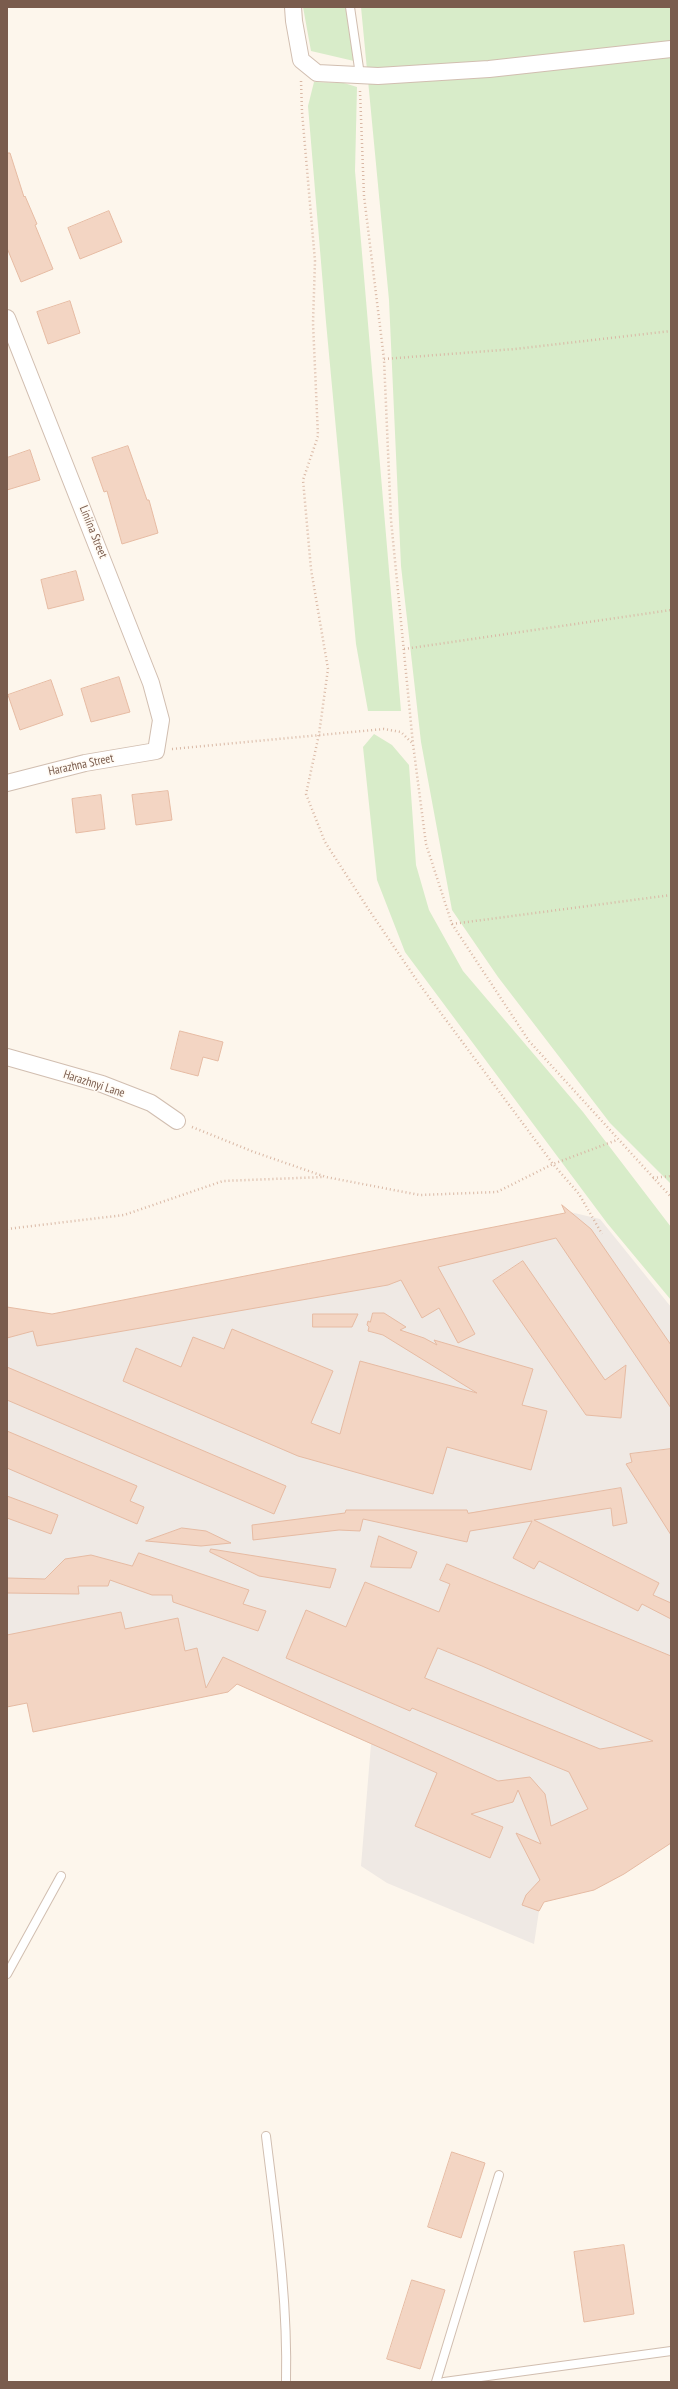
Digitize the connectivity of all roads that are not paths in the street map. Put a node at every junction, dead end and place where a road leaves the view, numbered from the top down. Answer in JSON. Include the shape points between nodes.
{"nodes":[{"id":1,"x":293,"y":7,"type":"edge"},
{"id":2,"x":350,"y":7,"type":"edge"},
{"id":3,"x":671,"y":49,"type":"edge"},
{"id":4,"x":360,"y":75,"type":"junction"},
{"id":5,"x":7,"y":318,"type":"edge"},
{"id":6,"x":156,"y":751,"type":"joint"},
{"id":7,"x":7,"y":782,"type":"edge"},
{"id":8,"x":7,"y":1057,"type":"edge"},
{"id":9,"x":177,"y":1121,"type":"road end"},
{"id":10,"x":61,"y":1876,"type":"dead end"},
{"id":11,"x":7,"y":1974,"type":"edge"},
{"id":12,"x":266,"y":2136,"type":"dead end"},
{"id":13,"x":499,"y":2175,"type":"dead end"},
{"id":14,"x":671,"y":2351,"type":"edge"},
{"id":15,"x":286,"y":2382,"type":"edge"},
{"id":16,"x":436,"y":2382,"type":"edge"},
{"id":17,"x":444,"y":2382,"type":"edge"}],
"edges":[{"from":1,"to":4,"type":"street","via":[[301,60],[317,72]]},
{"from":2,"to":4,"type":"lane"},
{"from":3,"to":4,"type":"street","via":[[489,69]]},
{"from":5,"to":6,"type":"street","name":"Liniina Street","via":[[151,683],[161,720]]},
{"from":6,"to":7,"type":"street","name":"Harazhna Street","via":[[84,763]]},
{"from":8,"to":9,"type":"street","name":"Harazhnyi Lane","via":[[102,1084],[151,1103]]},
{"from":10,"to":11,"type":"lane"},
{"from":12,"to":15,"type":"lane","via":[[282,2265],[287,2334]]},
{"from":13,"to":16,"type":"lane"},
{"from":14,"to":17,"type":"lane"}]}
